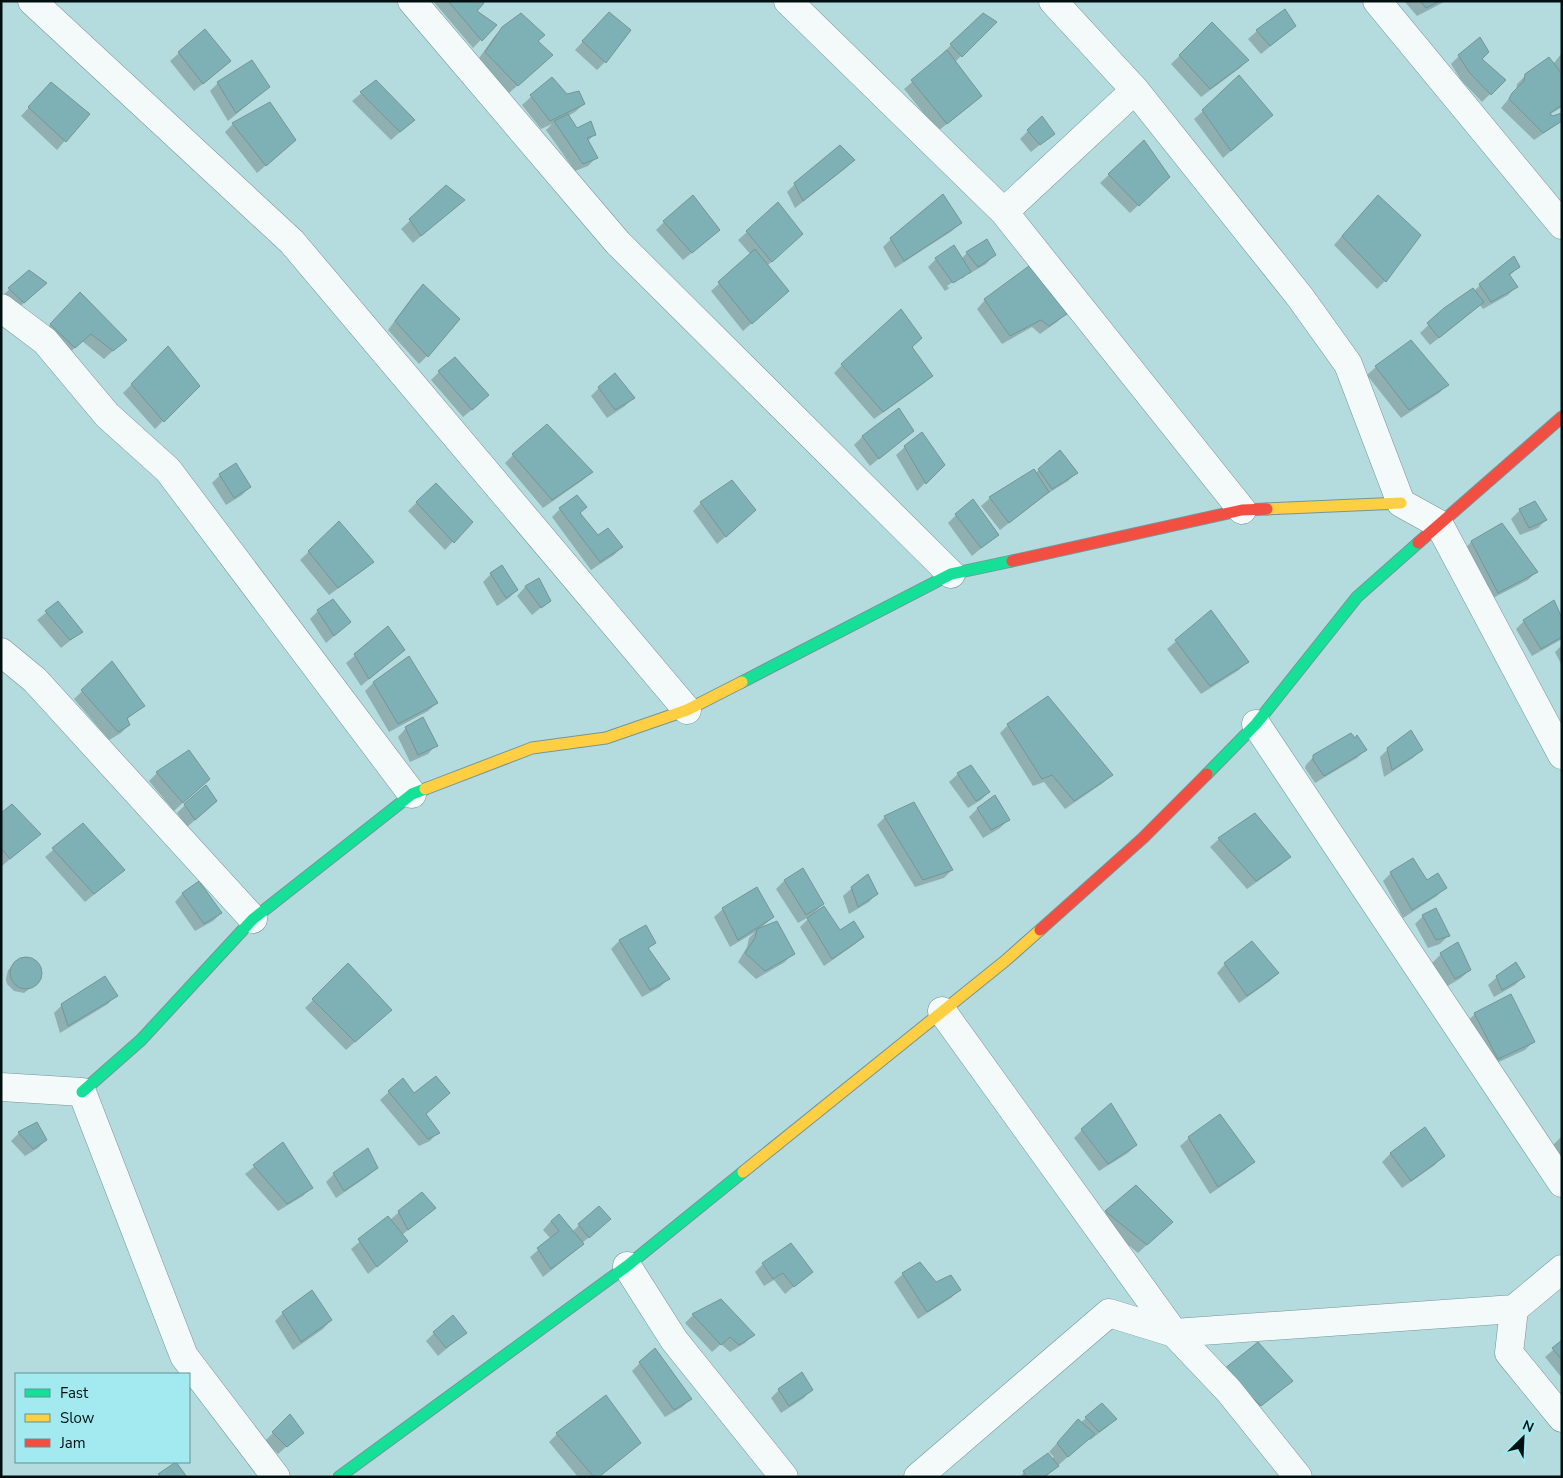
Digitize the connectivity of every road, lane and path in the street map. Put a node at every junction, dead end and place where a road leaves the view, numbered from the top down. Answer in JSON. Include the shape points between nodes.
{"nodes":[{"id":1,"x":32,"y":1,"type":"edge"},
{"id":2,"x":412,"y":1,"type":"edge"},
{"id":3,"x":788,"y":1,"type":"edge"},
{"id":4,"x":1053,"y":1,"type":"edge"},
{"id":5,"x":1377,"y":1,"type":"edge"},
{"id":6,"x":1135,"y":90,"type":"junction"},
{"id":7,"x":1004,"y":212,"type":"junction"},
{"id":8,"x":1562,"y":225,"type":"edge"},
{"id":9,"x":1,"y":308,"type":"edge"},
{"id":10,"x":1562,"y":417,"type":"edge"},
{"id":11,"x":1401,"y":503,"type":"junction"},
{"id":12,"x":1242,"y":510,"type":"junction"},
{"id":13,"x":1439,"y":524,"type":"junction"},
{"id":14,"x":951,"y":574,"type":"junction"},
{"id":15,"x":1,"y":652,"type":"edge"},
{"id":16,"x":688,"y":710,"type":"junction"},
{"id":17,"x":1256,"y":724,"type":"junction"},
{"id":18,"x":1562,"y":755,"type":"edge"},
{"id":19,"x":412,"y":794,"type":"junction"},
{"id":20,"x":253,"y":919,"type":"junction"},
{"id":21,"x":942,"y":1011,"type":"junction"},
{"id":22,"x":1,"y":1087,"type":"edge"},
{"id":23,"x":82,"y":1092,"type":"junction"},
{"id":24,"x":1562,"y":1183,"type":"edge"},
{"id":25,"x":627,"y":1266,"type":"junction"},
{"id":26,"x":1562,"y":1269,"type":"edge"},
{"id":27,"x":1514,"y":1309,"type":"junction"},
{"id":28,"x":1174,"y":1333,"type":"junction"},
{"id":29,"x":1562,"y":1418,"type":"edge"},
{"id":30,"x":276,"y":1477,"type":"edge"},
{"id":31,"x":339,"y":1477,"type":"edge"},
{"id":32,"x":784,"y":1477,"type":"edge"},
{"id":33,"x":918,"y":1477,"type":"edge"},
{"id":34,"x":1298,"y":1477,"type":"edge"}],
"edges":[{"from":1,"to":16,"type":"street","via":[[292,242]]},
{"from":2,"to":14,"type":"street","via":[[618,243]]},
{"from":3,"to":7,"type":"street"},
{"from":4,"to":6,"type":"street"},
{"from":5,"to":8,"type":"street"},
{"from":6,"to":7,"type":"street"},
{"from":6,"to":11,"type":"street","via":[[1300,297],[1348,364]]},
{"from":7,"to":12,"type":"street"},
{"from":9,"to":19,"type":"street","via":[[45,340],[107,415],[168,470]]},
{"from":10,"to":13,"type":"street"},
{"from":11,"to":12,"type":"street"},
{"from":11,"to":13,"type":"street"},
{"from":12,"to":14,"type":"street"},
{"from":13,"to":17,"type":"street","via":[[1356,597]]},
{"from":13,"to":18,"type":"street"},
{"from":14,"to":16,"type":"street"},
{"from":15,"to":20,"type":"street","via":[[35,680]]},
{"from":16,"to":19,"type":"street","via":[[606,738],[532,748]]},
{"from":17,"to":21,"type":"street","via":[[1143,838],[1005,961]]},
{"from":17,"to":24,"type":"street"},
{"from":19,"to":20,"type":"street"},
{"from":20,"to":23,"type":"street","via":[[141,1040]]},
{"from":21,"to":25,"type":"street"},
{"from":21,"to":28,"type":"street"},
{"from":22,"to":23,"type":"street"},
{"from":23,"to":30,"type":"street","via":[[184,1356]]},
{"from":25,"to":31,"type":"street"},
{"from":25,"to":32,"type":"street","via":[[674,1340]]},
{"from":26,"to":27,"type":"street"},
{"from":27,"to":28,"type":"street"},
{"from":27,"to":29,"type":"street","via":[[1509,1353]]},
{"from":28,"to":33,"type":"street","via":[[1109,1313]]},
{"from":28,"to":34,"type":"street","via":[[1229,1391]]}]}
